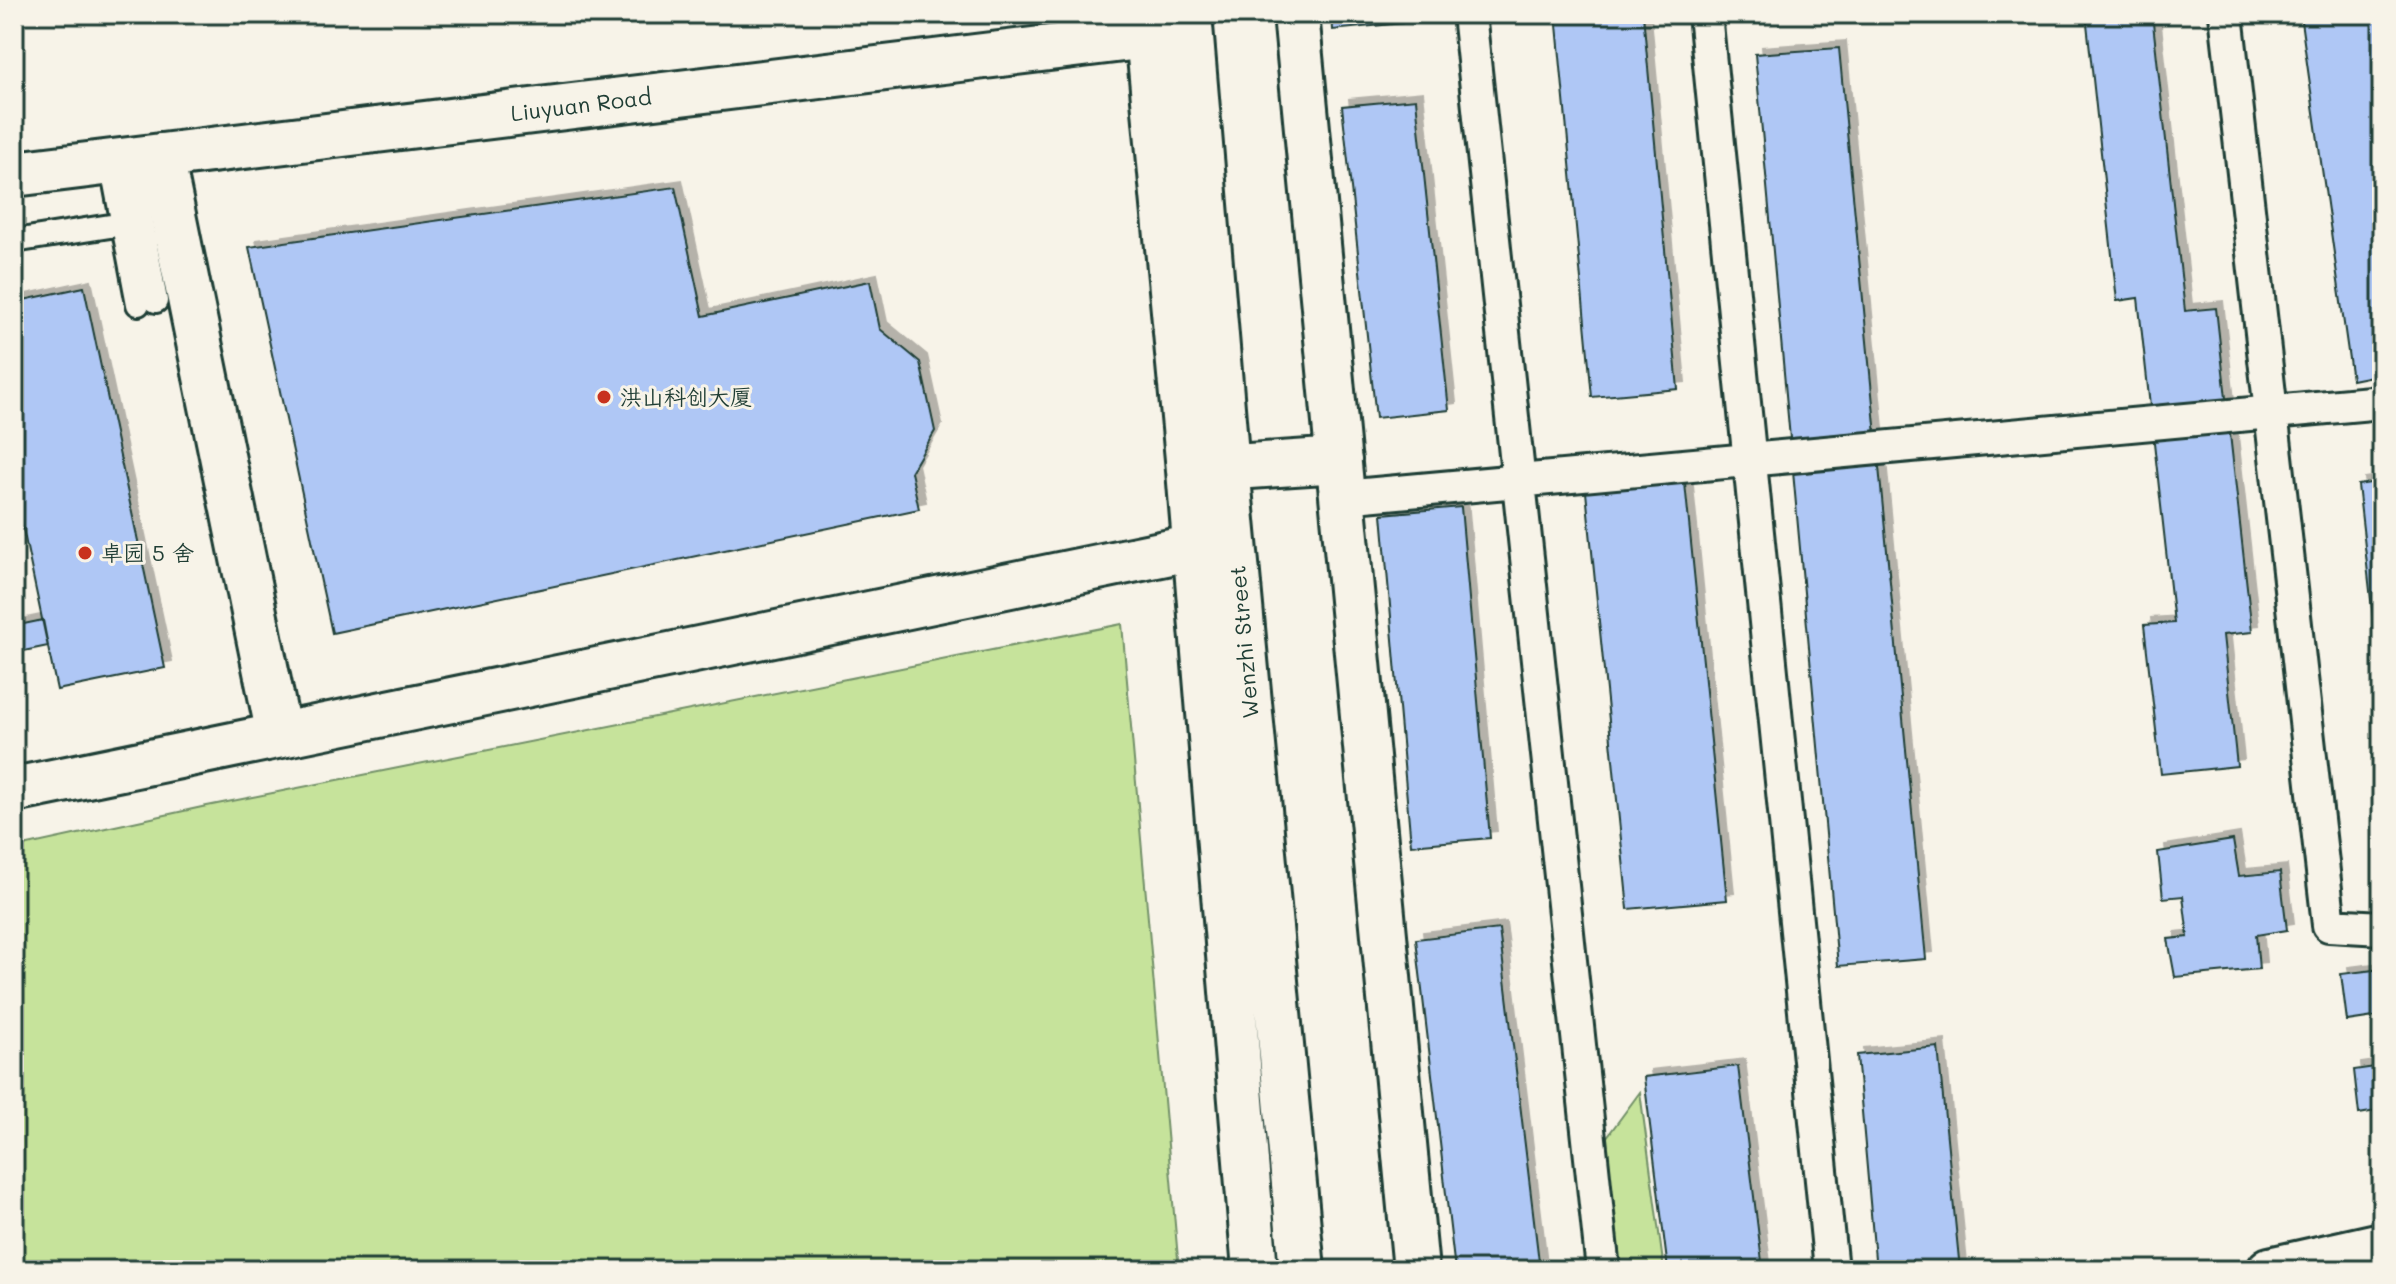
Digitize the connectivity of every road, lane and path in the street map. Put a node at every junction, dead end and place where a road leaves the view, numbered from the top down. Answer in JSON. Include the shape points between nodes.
{"nodes":[{"id":1,"x":1189,"y":14,"type":"edge"},
{"id":2,"x":1296,"y":14,"type":"edge"},
{"id":3,"x":1469,"y":14,"type":"edge"},
{"id":4,"x":1705,"y":14,"type":"edge"},
{"id":5,"x":2226,"y":14,"type":"edge"},
{"id":6,"x":1147,"y":25,"type":"edge"},
{"id":7,"x":134,"y":159,"type":"junction"},
{"id":8,"x":14,"y":174,"type":"edge"},
{"id":9,"x":123,"y":224,"type":"junction"},
{"id":10,"x":14,"y":241,"type":"edge"},
{"id":11,"x":2382,"y":402,"type":"edge"},
{"id":12,"x":2271,"y":413,"type":"junction"},
{"id":13,"x":1750,"y":460,"type":"junction"},
{"id":14,"x":1208,"y":469,"type":"junction"},
{"id":15,"x":1341,"y":479,"type":"junction"},
{"id":16,"x":1519,"y":481,"type":"junction"},
{"id":17,"x":1195,"y":547,"type":"junction"},
{"id":18,"x":279,"y":735,"type":"junction"},
{"id":19,"x":14,"y":790,"type":"edge"},
{"id":20,"x":2382,"y":928,"type":"edge"},
{"id":21,"x":2382,"y":1245,"type":"edge"},
{"id":22,"x":1255,"y":1270,"type":"edge"},
{"id":23,"x":1302,"y":1270,"type":"edge"},
{"id":24,"x":1416,"y":1270,"type":"edge"},
{"id":25,"x":1603,"y":1270,"type":"edge"},
{"id":26,"x":1831,"y":1270,"type":"edge"},
{"id":27,"x":2270,"y":1270,"type":"edge"}],
"edges":[{"from":1,"to":14,"type":"street","name":"Wenzhi Street"},
{"from":2,"to":15,"type":"street"},
{"from":3,"to":16,"type":"street"},
{"from":4,"to":13,"type":"street"},
{"from":5,"to":12,"type":"street"},
{"from":6,"to":7,"type":"street","name":"Liuyuan Road"},
{"from":6,"to":14,"type":"street","name":"Wenzhi Street"},
{"from":7,"to":8,"type":"street","name":"Liuyuan Road"},
{"from":7,"to":9,"type":"lane"},
{"from":7,"to":9,"type":"lane","via":[[147,303]]},
{"from":7,"to":18,"type":"street"},
{"from":9,"to":10,"type":"lane"},
{"from":11,"to":12,"type":"street"},
{"from":12,"to":13,"type":"street"},
{"from":12,"to":20,"type":"street","via":[[2329,925]]},
{"from":13,"to":16,"type":"street"},
{"from":13,"to":26,"type":"street"},
{"from":14,"to":15,"type":"street"},
{"from":14,"to":17,"type":"street","name":"Wenzhi Street"},
{"from":14,"to":23,"type":"street","name":"Wenzhi Street"},
{"from":15,"to":16,"type":"street"},
{"from":15,"to":24,"type":"street"},
{"from":16,"to":25,"type":"street"},
{"from":17,"to":18,"type":"street"},
{"from":17,"to":22,"type":"street","name":"Wenzhi Street"},
{"from":18,"to":19,"type":"street"},
{"from":21,"to":27,"type":"street"}]}
